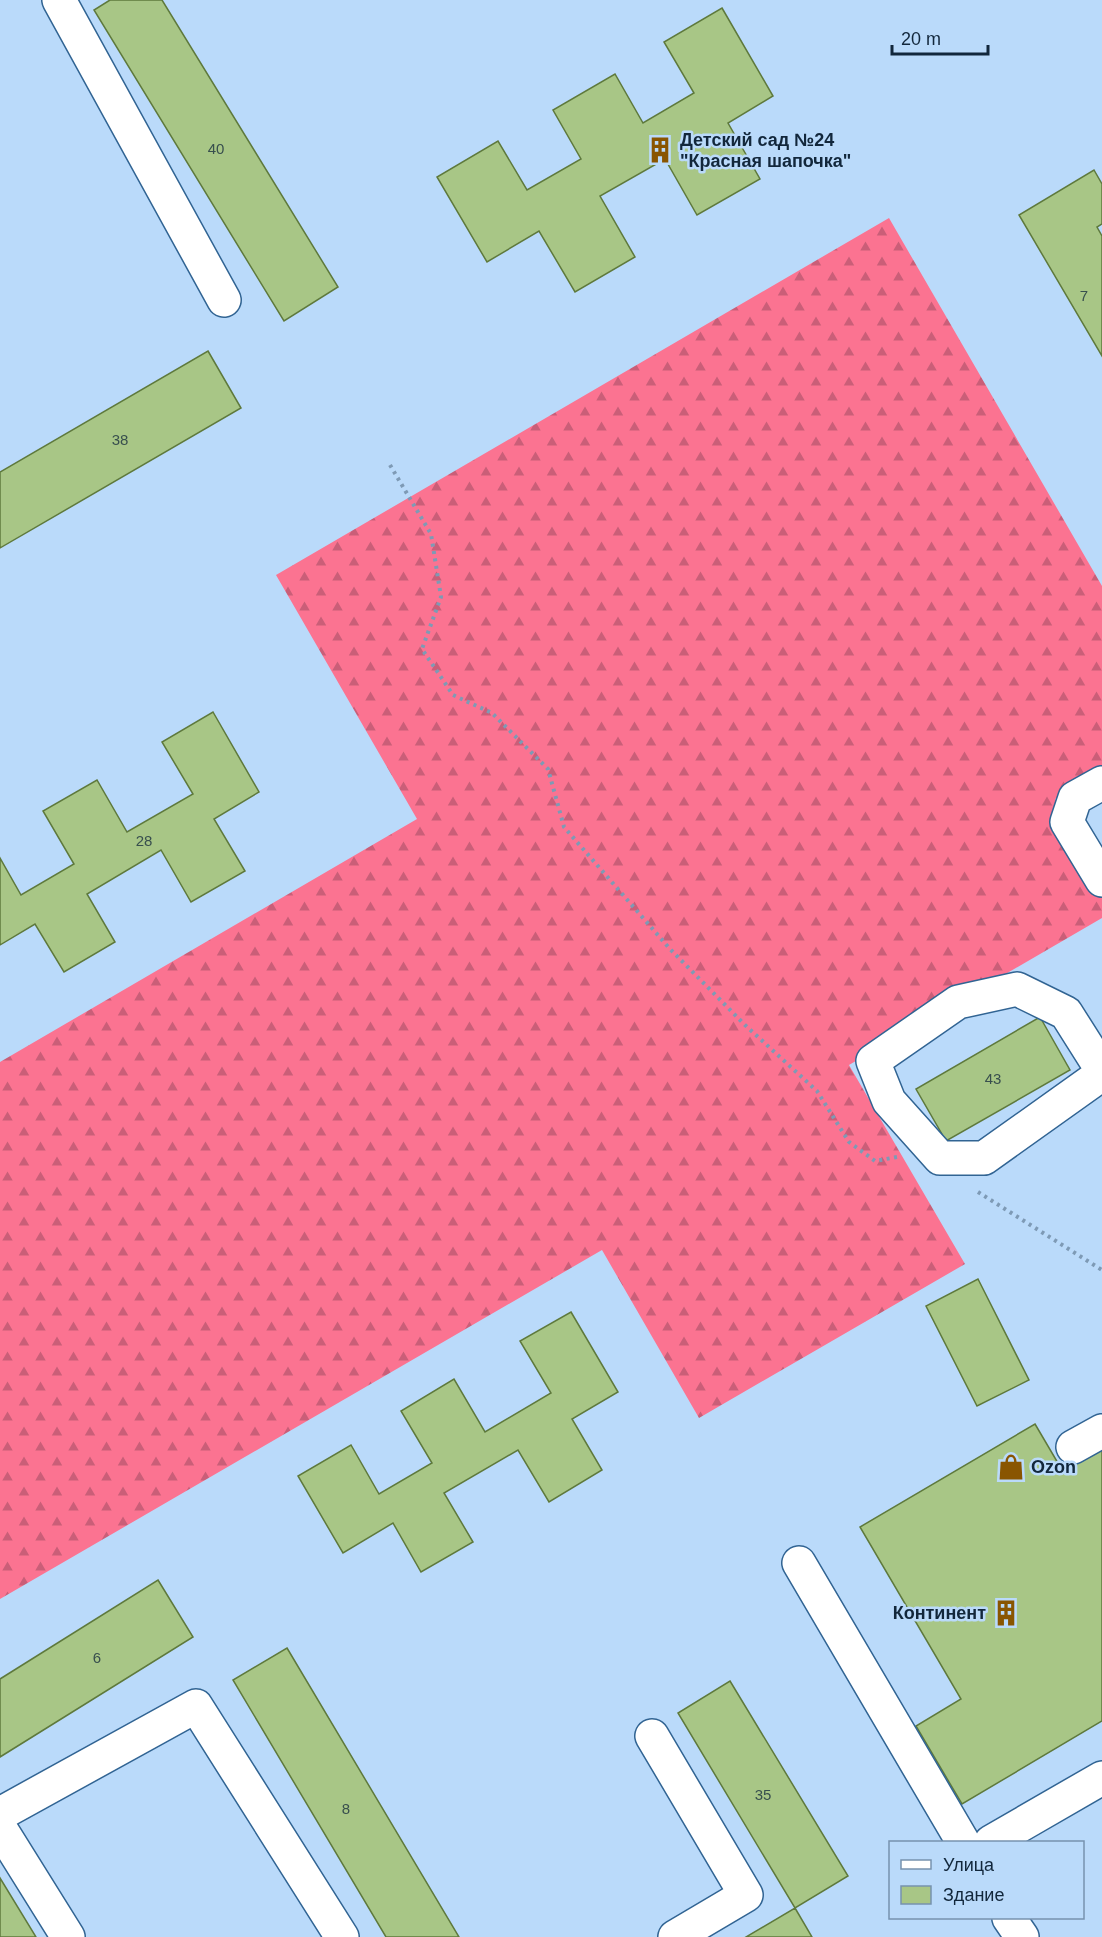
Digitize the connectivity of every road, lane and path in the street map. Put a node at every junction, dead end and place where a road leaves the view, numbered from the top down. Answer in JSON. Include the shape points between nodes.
{"nodes":[{"id":1,"x":59,"y":0,"type":"edge"},
{"id":2,"x":224,"y":300,"type":"dead end"},
{"id":3,"x":390,"y":465,"type":"dead end"},
{"id":4,"x":1102,"y":783,"type":"edge"},
{"id":5,"x":1102,"y":880,"type":"edge"},
{"id":6,"x":1102,"y":1070,"type":"edge"},
{"id":7,"x":1102,"y":1074,"type":"edge"},
{"id":8,"x":898,"y":1157,"type":"dead end"},
{"id":9,"x":973,"y":1189,"type":"dead end"},
{"id":10,"x":1102,"y":1270,"type":"edge"},
{"id":11,"x":1102,"y":1431,"type":"edge"},
{"id":12,"x":1072,"y":1447,"type":"dead end"},
{"id":13,"x":798,"y":1563,"type":"dead end"},
{"id":14,"x":652,"y":1736,"type":"dead end"},
{"id":15,"x":1102,"y":1778,"type":"edge"},
{"id":16,"x":0,"y":1814,"type":"edge"},
{"id":17,"x":0,"y":1828,"type":"edge"},
{"id":18,"x":962,"y":1841,"type":"edge"},
{"id":19,"x":993,"y":1841,"type":"edge"},
{"id":20,"x":1011,"y":1919,"type":"edge"},
{"id":21,"x":68,"y":1937,"type":"edge"},
{"id":22,"x":342,"y":1937,"type":"edge"},
{"id":23,"x":675,"y":1937,"type":"edge"},
{"id":24,"x":1022,"y":1937,"type":"edge"}],
"edges":[{"from":1,"to":2,"type":"lane"},
{"from":3,"to":8,"type":"path","via":[[431,534],[441,597],[422,649],[453,695],[492,714],[548,770],[564,827],[669,949],[817,1091],[849,1142],[875,1161]]},
{"from":4,"to":5,"type":"lane","via":[[1075,798],[1067,822]]},
{"from":6,"to":7,"type":"lane","via":[[1066,1013],[1017,989],[958,1002],[873,1061],[889,1101],[940,1158],[984,1158]]},
{"from":9,"to":10,"type":"path"},
{"from":11,"to":12,"type":"lane"},
{"from":13,"to":18,"type":"lane"},
{"from":14,"to":23,"type":"lane","via":[[746,1895]]},
{"from":15,"to":19,"type":"lane"},
{"from":16,"to":22,"type":"lane","via":[[196,1706]]},
{"from":17,"to":21,"type":"lane"},
{"from":20,"to":24,"type":"lane"}]}
